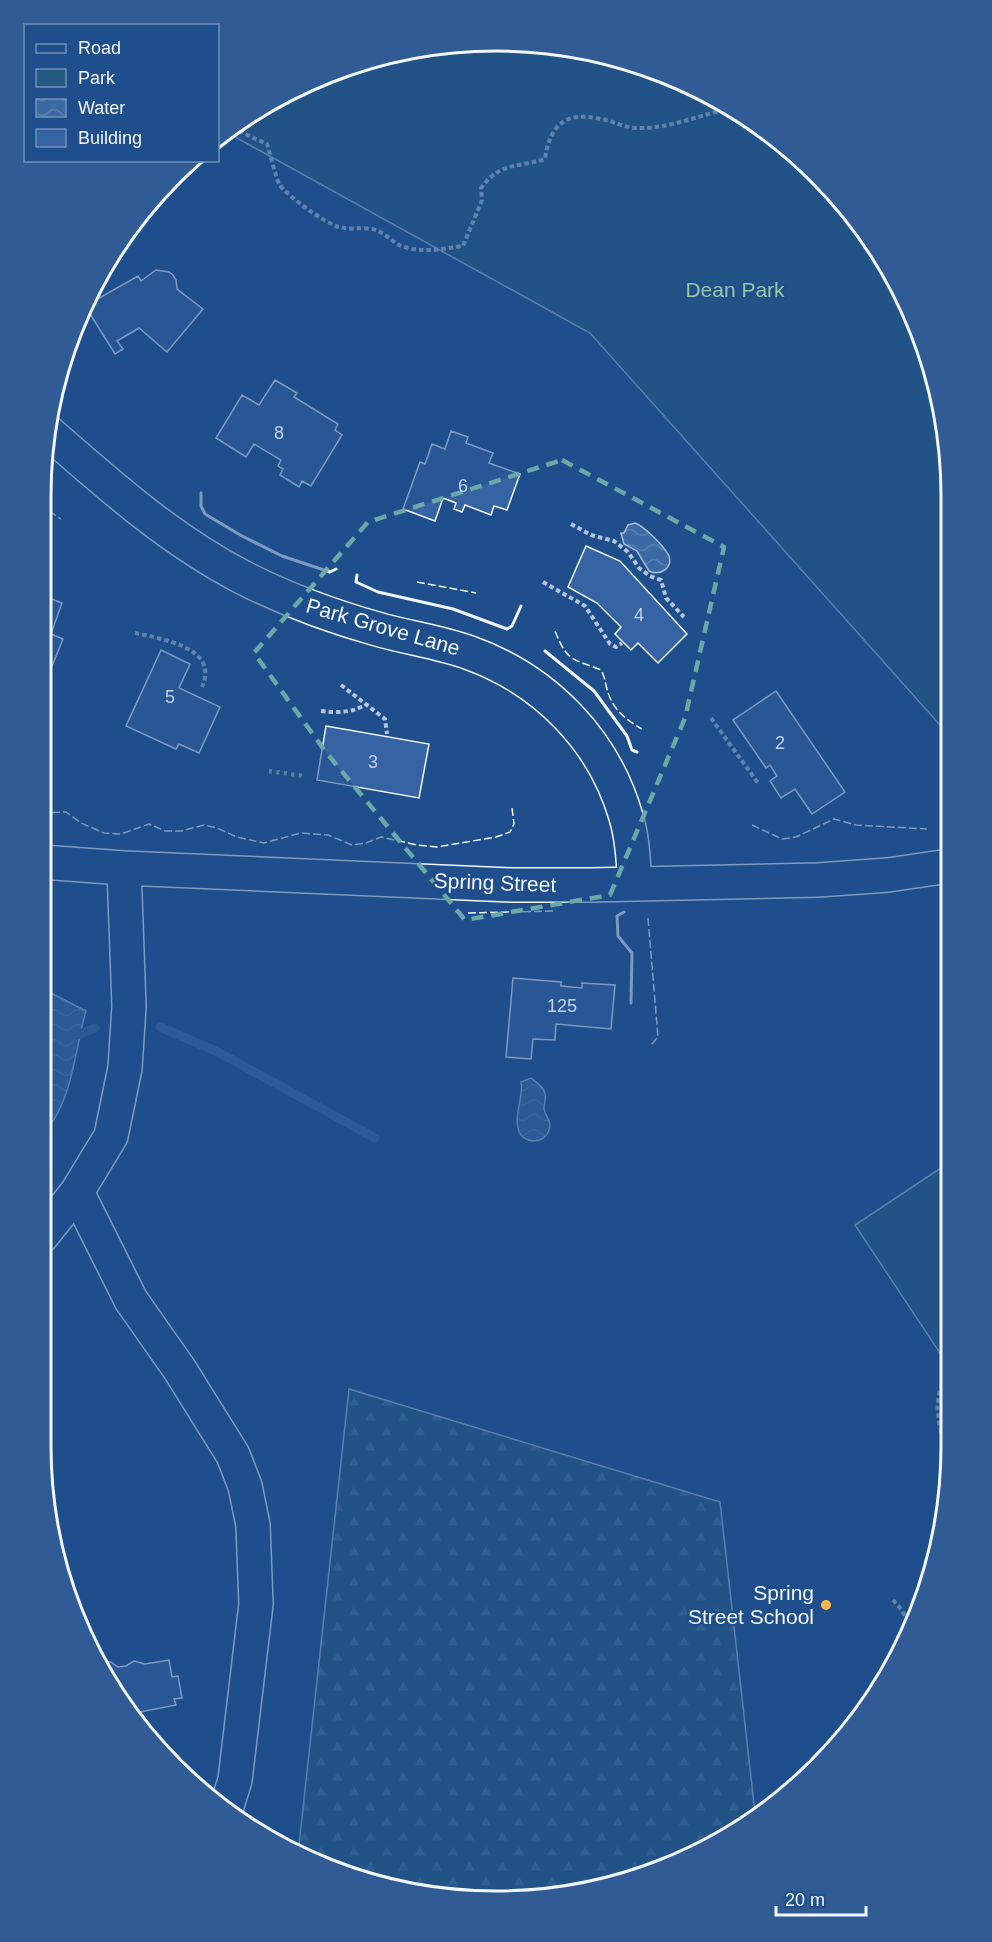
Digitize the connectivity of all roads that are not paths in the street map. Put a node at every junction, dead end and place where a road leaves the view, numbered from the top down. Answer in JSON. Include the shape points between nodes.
{"nodes":[{"id":1,"x":55,"y":438,"type":"edge"},
{"id":2,"x":51,"y":863,"type":"edge"},
{"id":3,"x":941,"y":867,"type":"edge"},
{"id":4,"x":124,"y":868,"type":"junction"},
{"id":5,"x":635,"y":884,"type":"junction"},
{"id":6,"x":77,"y":1192,"type":"junction"},
{"id":7,"x":51,"y":1224,"type":"edge"},
{"id":8,"x":228,"y":1801,"type":"edge"}],
"edges":[{"from":1,"to":5,"type":"street","name":"Park Grove Lane","via":[[153,521],[243,578],[341,618],[468,652],[532,684],[568,715],[609,774],[627,818]]},
{"from":2,"to":4,"type":"street","name":"Spring Street"},
{"from":3,"to":5,"type":"street","name":"Spring Street","via":[[818,880]]},
{"from":4,"to":5,"type":"street","name":"Spring Street","via":[[512,885]]},
{"from":4,"to":6,"type":"street","via":[[129,1006],[125,1068],[111,1137]]},
{"from":6,"to":7,"type":"street"},
{"from":6,"to":8,"type":"street","via":[[130,1300],[227,1446],[245,1486],[253,1525],[256,1604],[235,1779]]}]}
